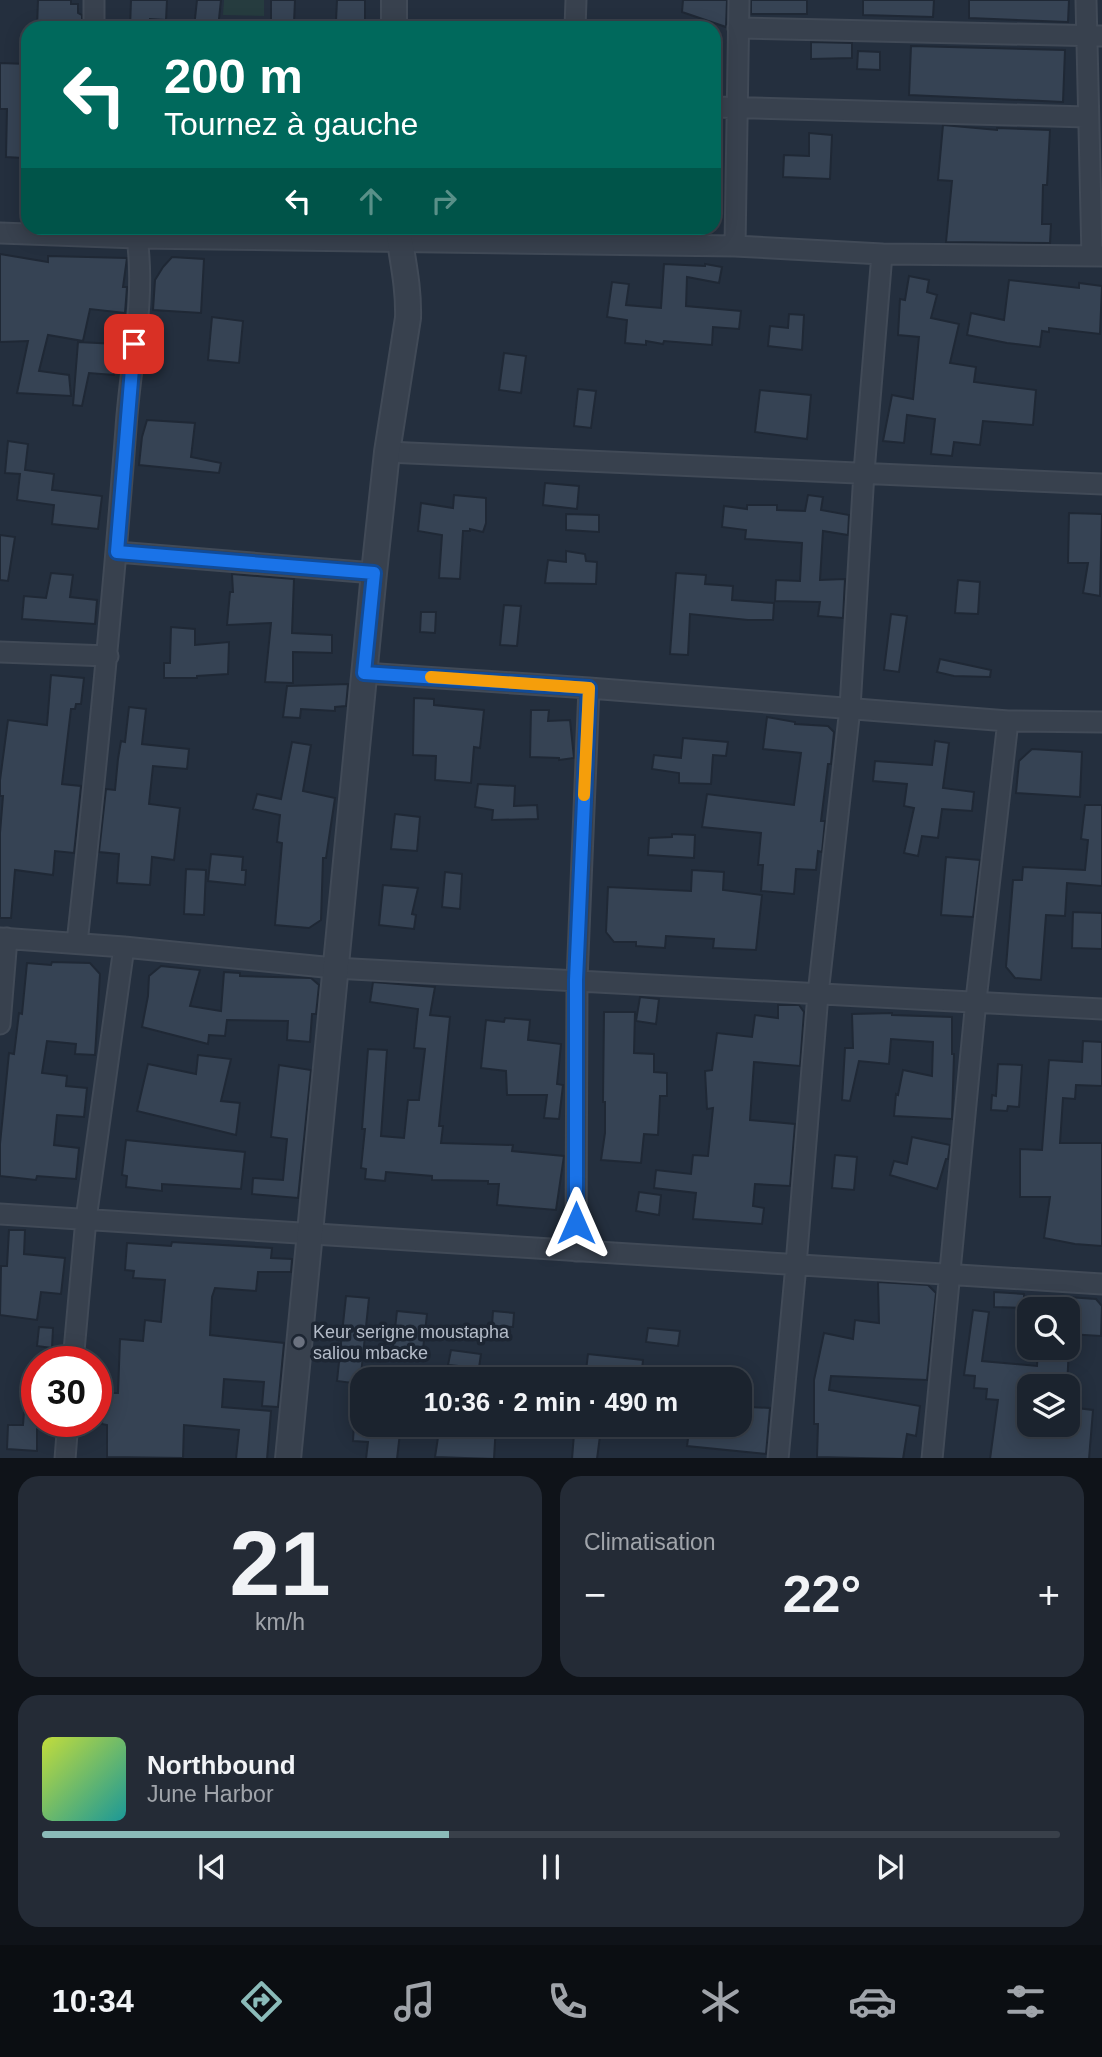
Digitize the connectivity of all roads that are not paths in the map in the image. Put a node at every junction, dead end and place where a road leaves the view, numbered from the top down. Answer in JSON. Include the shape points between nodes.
{"nodes":[{"id":1,"x":94,"y":0,"type":"edge"},
{"id":2,"x":394,"y":0,"type":"edge"},
{"id":3,"x":576,"y":0,"type":"edge"},
{"id":4,"x":738,"y":0,"type":"edge"},
{"id":5,"x":1086,"y":0,"type":"edge"},
{"id":6,"x":94,"y":21,"type":"edge"},
{"id":7,"x":394,"y":21,"type":"edge"},
{"id":8,"x":575,"y":21,"type":"edge"},
{"id":9,"x":738,"y":28,"type":"junction"},
{"id":10,"x":1094,"y":36,"type":"edge"},
{"id":11,"x":721,"y":107,"type":"edge"},
{"id":12,"x":738,"y":108,"type":"junction"},
{"id":13,"x":1087,"y":117,"type":"junction"},
{"id":14,"x":0,"y":233,"type":"edge"},
{"id":15,"x":21,"y":233,"type":"edge"},
{"id":16,"x":116,"y":235,"type":"edge"},
{"id":17,"x":333,"y":235,"type":"edge"},
{"id":18,"x":398,"y":235,"type":"edge"},
{"id":19,"x":426,"y":235,"type":"edge"},
{"id":20,"x":137,"y":238,"type":"junction"},
{"id":21,"x":735,"y":246,"type":"junction"},
{"id":22,"x":883,"y":254,"type":"junction"},
{"id":23,"x":1097,"y":256,"type":"edge"},
{"id":24,"x":387,"y":452,"type":"junction"},
{"id":25,"x":864,"y":472,"type":"junction"},
{"id":26,"x":1102,"y":484,"type":"edge"},
{"id":27,"x":117,"y":552,"type":"junction"},
{"id":28,"x":374,"y":573,"type":"junction"},
{"id":29,"x":0,"y":652,"type":"edge"},
{"id":30,"x":108,"y":656,"type":"junction"},
{"id":31,"x":364,"y":673,"type":"junction"},
{"id":32,"x":589,"y":688,"type":"junction"},
{"id":33,"x":850,"y":708,"type":"junction"},
{"id":34,"x":1009,"y":720,"type":"junction"},
{"id":35,"x":1102,"y":722,"type":"edge"},
{"id":36,"x":4,"y":938,"type":"edge"},
{"id":37,"x":77,"y":943,"type":"junction"},
{"id":38,"x":124,"y":947,"type":"junction"},
{"id":39,"x":334,"y":968,"type":"junction"},
{"id":40,"x":576,"y":980,"type":"junction"},
{"id":41,"x":818,"y":995,"type":"junction"},
{"id":42,"x":976,"y":1000,"type":"junction"},
{"id":43,"x":1102,"y":1009,"type":"edge"},
{"id":44,"x":0,"y":1024,"type":"edge"},
{"id":45,"x":0,"y":1214,"type":"edge"},
{"id":46,"x":86,"y":1219,"type":"junction"},
{"id":47,"x":308,"y":1233,"type":"junction"},
{"id":48,"x":576,"y":1251,"type":"junction"},
{"id":49,"x":796,"y":1265,"type":"junction"},
{"id":50,"x":950,"y":1274,"type":"junction"},
{"id":51,"x":1102,"y":1284,"type":"edge"},
{"id":52,"x":74,"y":1346,"type":"edge"},
{"id":53,"x":67,"y":1437,"type":"edge"},
{"id":54,"x":65,"y":1458,"type":"edge"},
{"id":55,"x":288,"y":1458,"type":"edge"},
{"id":56,"x":778,"y":1458,"type":"edge"},
{"id":57,"x":932,"y":1458,"type":"edge"}],
"edges":[{"from":1,"to":6,"type":"street"},
{"from":2,"to":7,"type":"street"},
{"from":3,"to":8,"type":"street"},
{"from":4,"to":9,"type":"street"},
{"from":5,"to":10,"type":"street"},
{"from":9,"to":10,"type":"street"},
{"from":9,"to":12,"type":"street"},
{"from":10,"to":13,"type":"street"},
{"from":11,"to":12,"type":"street"},
{"from":12,"to":13,"type":"street"},
{"from":12,"to":21,"type":"street"},
{"from":13,"to":23,"type":"street"},
{"from":14,"to":15,"type":"street"},
{"from":16,"to":20,"type":"street"},
{"from":17,"to":20,"type":"street"},
{"from":18,"to":24,"type":"street","via":[[409,298]]},
{"from":19,"to":21,"type":"street"},
{"from":20,"to":27,"type":"street","via":[[140,290]]},
{"from":21,"to":22,"type":"street"},
{"from":22,"to":23,"type":"street"},
{"from":22,"to":25,"type":"street"},
{"from":24,"to":25,"type":"street"},
{"from":24,"to":28,"type":"street"},
{"from":25,"to":26,"type":"street"},
{"from":25,"to":33,"type":"street"},
{"from":27,"to":28,"type":"street"},
{"from":27,"to":30,"type":"street"},
{"from":28,"to":31,"type":"street"},
{"from":29,"to":30,"type":"street"},
{"from":30,"to":37,"type":"street"},
{"from":31,"to":32,"type":"street"},
{"from":31,"to":39,"type":"street"},
{"from":32,"to":33,"type":"street"},
{"from":32,"to":40,"type":"street"},
{"from":33,"to":34,"type":"street"},
{"from":33,"to":41,"type":"street"},
{"from":34,"to":35,"type":"street"},
{"from":34,"to":42,"type":"street"},
{"from":36,"to":37,"type":"street"},
{"from":36,"to":44,"type":"street"},
{"from":37,"to":38,"type":"street"},
{"from":38,"to":39,"type":"street"},
{"from":38,"to":46,"type":"street"},
{"from":39,"to":40,"type":"street"},
{"from":39,"to":47,"type":"street"},
{"from":40,"to":41,"type":"street"},
{"from":40,"to":48,"type":"street"},
{"from":41,"to":42,"type":"street"},
{"from":41,"to":49,"type":"street"},
{"from":42,"to":43,"type":"street"},
{"from":42,"to":50,"type":"street"},
{"from":45,"to":46,"type":"street"},
{"from":46,"to":47,"type":"street"},
{"from":46,"to":52,"type":"street"},
{"from":47,"to":48,"type":"street"},
{"from":47,"to":55,"type":"street"},
{"from":48,"to":49,"type":"street"},
{"from":49,"to":50,"type":"street"},
{"from":49,"to":56,"type":"street"},
{"from":50,"to":51,"type":"street"},
{"from":50,"to":57,"type":"street"},
{"from":53,"to":54,"type":"street"}]}
